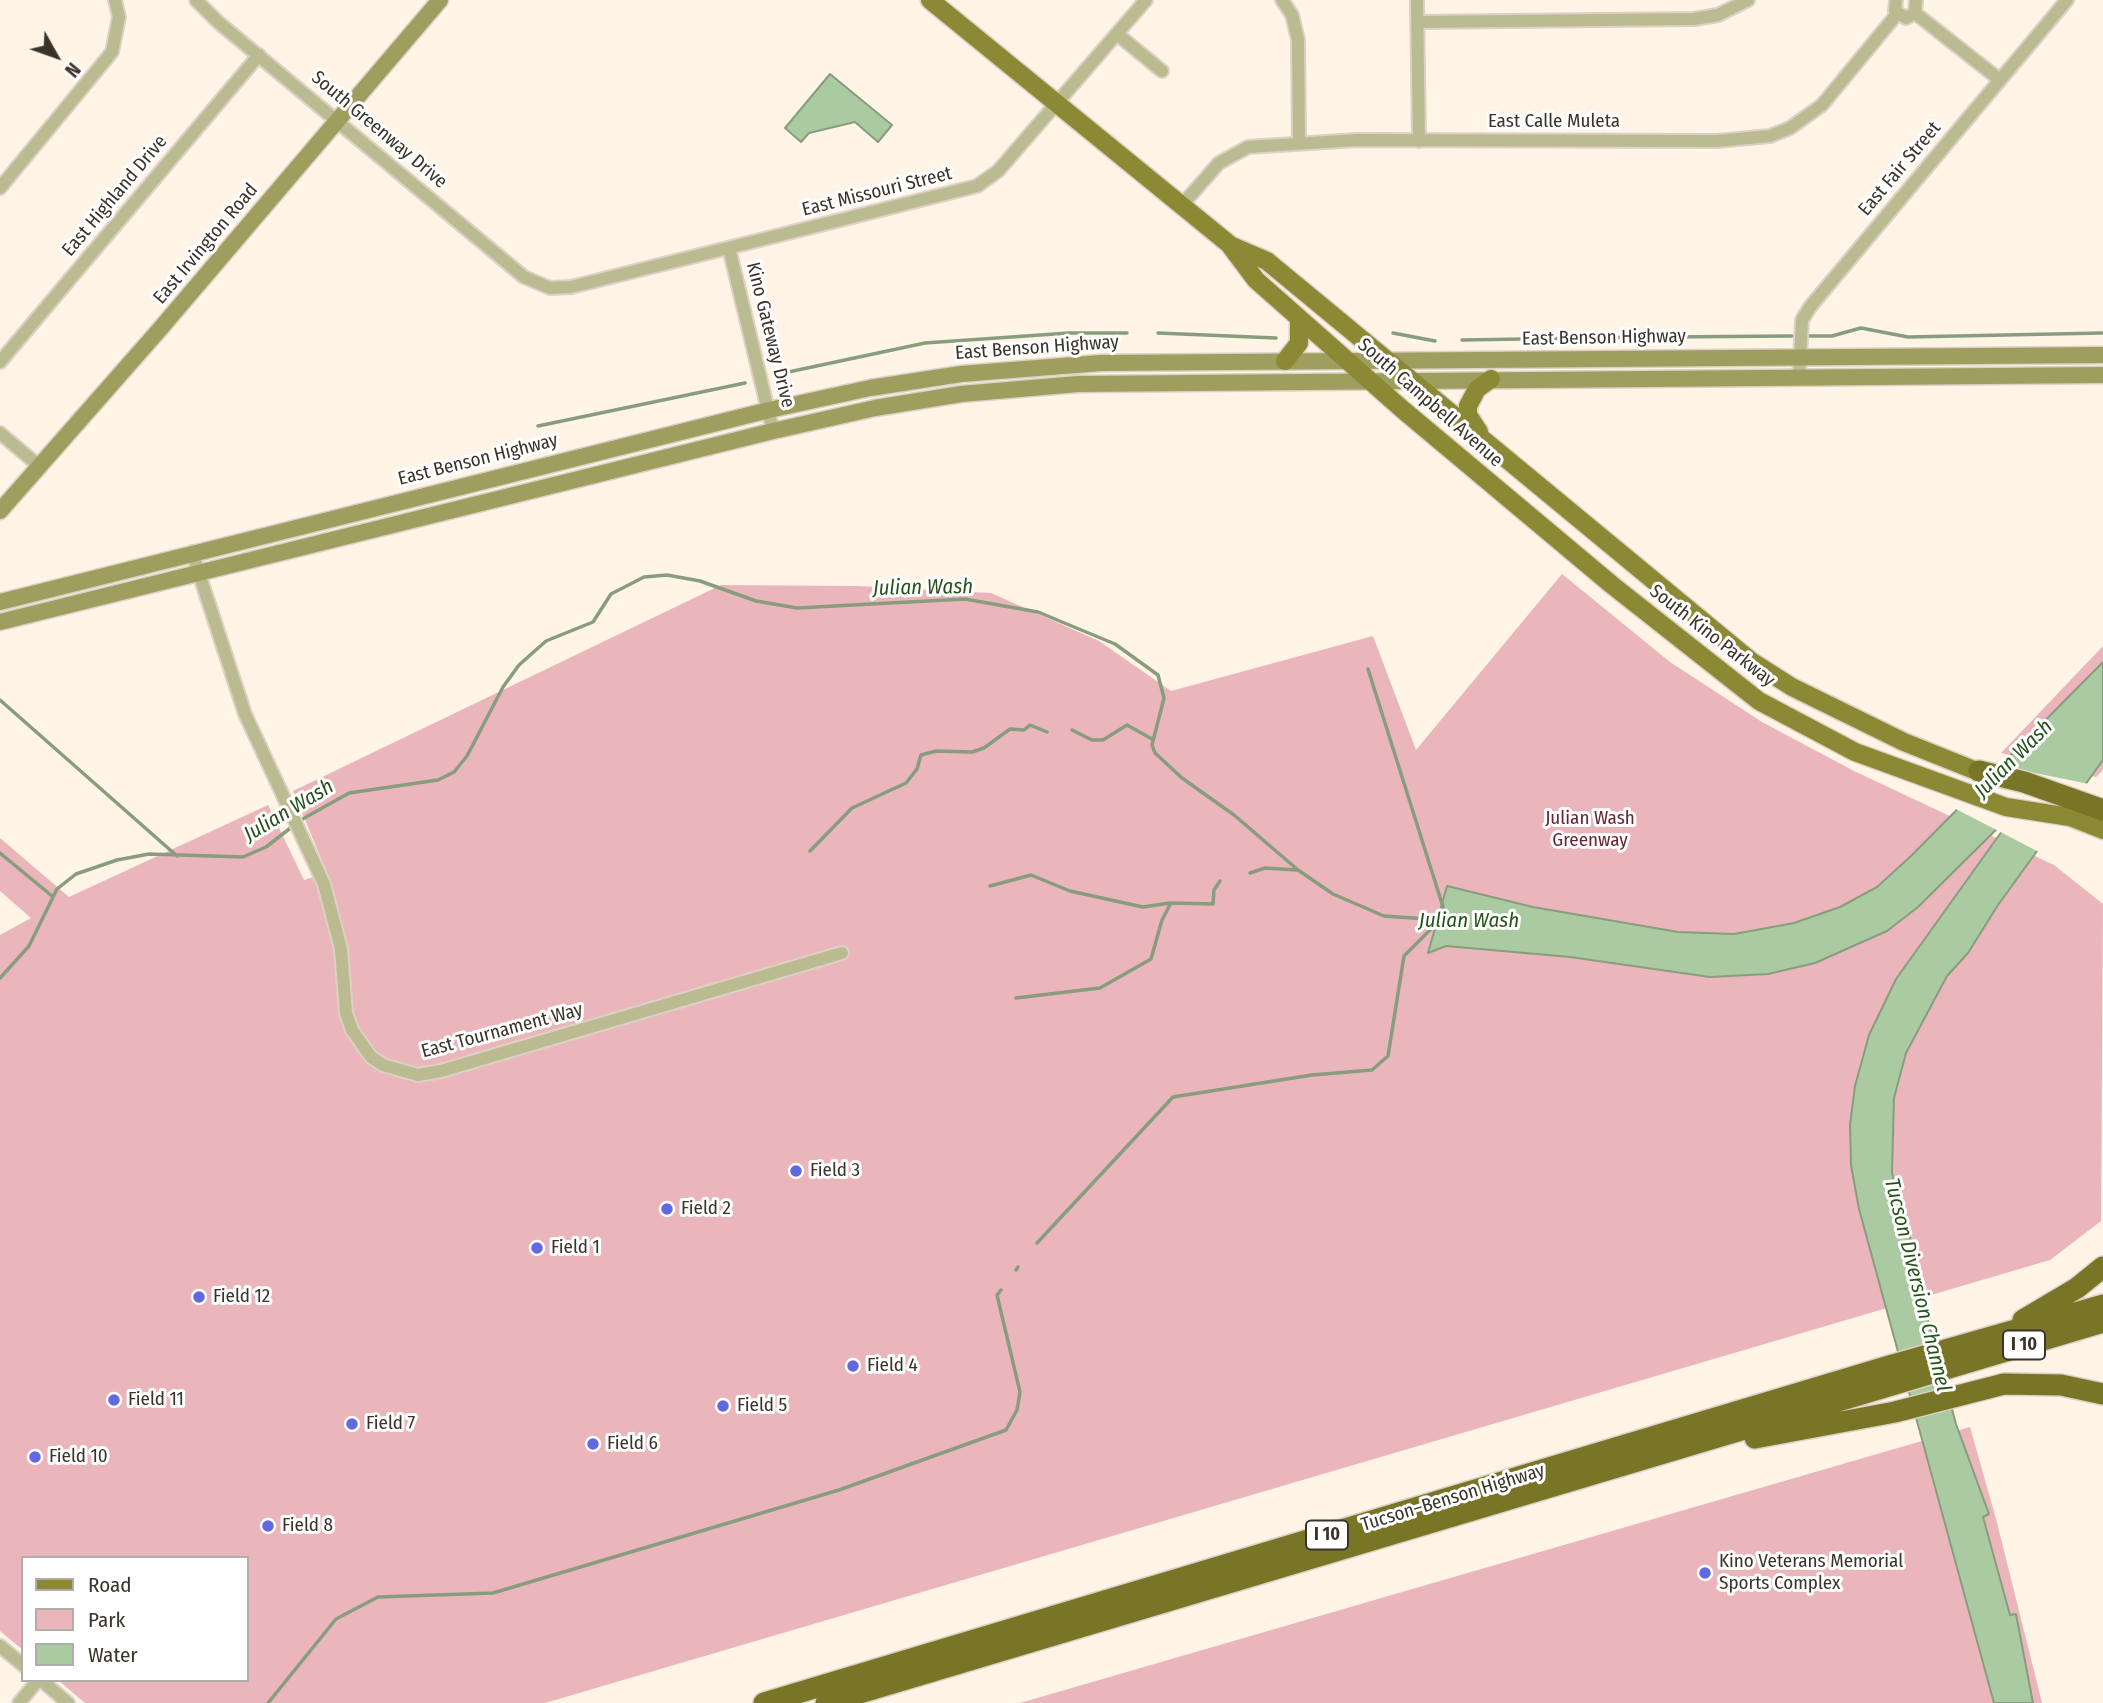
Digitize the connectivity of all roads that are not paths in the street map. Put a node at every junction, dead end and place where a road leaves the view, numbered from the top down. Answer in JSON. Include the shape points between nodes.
{"nodes":[{"id":1,"x":115,"y":0,"type":"edge"},
{"id":2,"x":196,"y":0,"type":"edge"},
{"id":3,"x":440,"y":0,"type":"edge"},
{"id":4,"x":930,"y":0,"type":"edge"},
{"id":5,"x":1146,"y":0,"type":"edge"},
{"id":6,"x":1282,"y":0,"type":"edge"},
{"id":7,"x":1417,"y":0,"type":"edge"},
{"id":8,"x":1748,"y":0,"type":"edge"},
{"id":9,"x":1896,"y":0,"type":"edge"},
{"id":10,"x":2067,"y":0,"type":"edge"},
{"id":11,"x":1915,"y":7,"type":"edge"},
{"id":12,"x":1897,"y":14,"type":"junction"},
{"id":13,"x":1418,"y":22,"type":"junction"},
{"id":14,"x":1117,"y":34,"type":"junction"},
{"id":15,"x":259,"y":55,"type":"junction"},
{"id":16,"x":1162,"y":71,"type":"dead end"},
{"id":17,"x":2000,"y":80,"type":"junction"},
{"id":18,"x":1056,"y":104,"type":"junction"},
{"id":19,"x":338,"y":120,"type":"junction"},
{"id":20,"x":1419,"y":141,"type":"junction"},
{"id":21,"x":1299,"y":142,"type":"junction"},
{"id":22,"x":0,"y":188,"type":"edge"},
{"id":23,"x":1182,"y":205,"type":"junction"},
{"id":24,"x":1229,"y":244,"type":"junction"},
{"id":25,"x":729,"y":248,"type":"junction"},
{"id":26,"x":540,"y":287,"type":"joint"},
{"id":27,"x":1299,"y":318,"type":"junction"},
{"id":28,"x":2103,"y":355,"type":"edge"},
{"id":29,"x":1800,"y":357,"type":"junction"},
{"id":30,"x":1386,"y":360,"type":"junction"},
{"id":31,"x":1285,"y":361,"type":"junction"},
{"id":32,"x":1348,"y":361,"type":"junction"},
{"id":33,"x":0,"y":362,"type":"edge"},
{"id":34,"x":2103,"y":375,"type":"edge"},
{"id":35,"x":1799,"y":377,"type":"junction"},
{"id":36,"x":1491,"y":379,"type":"junction"},
{"id":37,"x":1370,"y":380,"type":"junction"},
{"id":38,"x":1410,"y":380,"type":"junction"},
{"id":39,"x":769,"y":410,"type":"junction"},
{"id":40,"x":773,"y":431,"type":"junction"},
{"id":41,"x":0,"y":433,"type":"edge"},
{"id":42,"x":1486,"y":443,"type":"junction"},
{"id":43,"x":40,"y":466,"type":"junction"},
{"id":44,"x":435,"y":492,"type":"junction"},
{"id":45,"x":0,"y":511,"type":"edge"},
{"id":46,"x":440,"y":512,"type":"junction"},
{"id":47,"x":192,"y":552,"type":"junction"},
{"id":48,"x":1629,"y":563,"type":"joint"},
{"id":49,"x":198,"y":571,"type":"junction"},
{"id":50,"x":1612,"y":585,"type":"joint"},
{"id":51,"x":0,"y":589,"type":"edge"},
{"id":52,"x":37,"y":592,"type":"junction"},
{"id":53,"x":0,"y":602,"type":"edge"},
{"id":54,"x":0,"y":622,"type":"edge"},
{"id":55,"x":1979,"y":771,"type":"joint"},
{"id":56,"x":2103,"y":810,"type":"edge"},
{"id":57,"x":2076,"y":811,"type":"junction"},
{"id":58,"x":2103,"y":824,"type":"edge"},
{"id":59,"x":2103,"y":830,"type":"edge"},
{"id":60,"x":842,"y":953,"type":"dead end"},
{"id":61,"x":2103,"y":1267,"type":"edge"},
{"id":62,"x":2103,"y":1305,"type":"edge"},
{"id":63,"x":2103,"y":1322,"type":"edge"},
{"id":64,"x":1993,"y":1337,"type":"junction"},
{"id":65,"x":1947,"y":1359,"type":"junction"},
{"id":66,"x":1892,"y":1374,"type":"junction"},
{"id":67,"x":2103,"y":1394,"type":"edge"},
{"id":68,"x":1629,"y":1465,"type":"junction"},
{"id":69,"x":0,"y":1646,"type":"edge"},
{"id":70,"x":21,"y":1663,"type":"edge"},
{"id":71,"x":37,"y":1682,"type":"edge"},
{"id":72,"x":42,"y":1682,"type":"edge"},
{"id":73,"x":19,"y":1703,"type":"edge"},
{"id":74,"x":68,"y":1703,"type":"edge"},
{"id":75,"x":764,"y":1703,"type":"edge"},
{"id":76,"x":827,"y":1703,"type":"edge"}],
"edges":[{"from":1,"to":22,"type":"street","via":[[119,17],[112,52],[103,68]]},
{"from":2,"to":15,"type":"street","name":"South Greenway Drive"},
{"from":3,"to":19,"type":"main road","name":"East Irvington Road"},
{"from":4,"to":18,"type":"main road","name":"South Campbell Avenue"},
{"from":5,"to":14,"type":"street","name":"East Missouri Street"},
{"from":6,"to":21,"type":"street","via":[[1292,15],[1298,40]]},
{"from":7,"to":13,"type":"street"},
{"from":8,"to":13,"type":"street","via":[[1718,15],[1694,19]]},
{"from":9,"to":12,"type":"street"},
{"from":10,"to":17,"type":"street","name":"East Fair Street"},
{"from":11,"to":12,"type":"street","via":[[1906,18]]},
{"from":11,"to":17,"type":"street"},
{"from":12,"to":20,"type":"street","name":"East Calle Muleta","via":[[1822,105],[1770,136],[1717,141]]},
{"from":13,"to":20,"type":"street"},
{"from":14,"to":16,"type":"street"},
{"from":14,"to":18,"type":"street","name":"East Missouri Street"},
{"from":15,"to":19,"type":"street","name":"South Greenway Drive"},
{"from":15,"to":33,"type":"street","name":"East Highland Drive"},
{"from":17,"to":29,"type":"street","name":"East Fair Street","via":[[1810,307],[1802,320]]},
{"from":18,"to":23,"type":"main road","name":"South Campbell Avenue"},
{"from":18,"to":25,"type":"street","name":"East Missouri Street","via":[[998,172],[977,186]]},
{"from":19,"to":26,"type":"street","name":"South Greenway Drive"},
{"from":19,"to":43,"type":"main road","name":"East Irvington Road"},
{"from":20,"to":21,"type":"street","name":"East Calle Muleta"},
{"from":21,"to":23,"type":"street","name":"East Calle Muleta","via":[[1248,147],[1219,163]]},
{"from":23,"to":24,"type":"main road","name":"South Campbell Avenue"},
{"from":24,"to":27,"type":"main road","name":"South Campbell Avenue","via":[[1256,280]]},
{"from":24,"to":30,"type":"main road","name":"South Campbell Avenue","via":[[1267,261]]},
{"from":25,"to":26,"type":"street","name":"East Missouri Street","via":[[571,287]]},
{"from":25,"to":39,"type":"street","name":"Kino Gateway Drive"},
{"from":27,"to":31,"type":"main road","via":[[1299,344]]},
{"from":27,"to":32,"type":"main road","name":"South Campbell Avenue"},
{"from":28,"to":29,"type":"main road","name":"East Benson Highway"},
{"from":29,"to":30,"type":"main road","name":"East Benson Highway"},
{"from":29,"to":35,"type":"street","name":"East Fair Street"},
{"from":30,"to":32,"type":"main road","name":"East Benson Highway"},
{"from":30,"to":38,"type":"main road","name":"South Campbell Avenue"},
{"from":31,"to":32,"type":"main road","name":"East Benson Highway"},
{"from":31,"to":39,"type":"main road","name":"East Benson Highway","via":[[1021,368],[911,380]]},
{"from":32,"to":37,"type":"main road","name":"South Campbell Avenue"},
{"from":34,"to":35,"type":"main road","name":"East Benson Highway"},
{"from":35,"to":36,"type":"main road","name":"East Benson Highway"},
{"from":36,"to":38,"type":"main road","name":"East Benson Highway"},
{"from":36,"to":42,"type":"main road","via":[[1477,389],[1468,405],[1468,415]]},
{"from":37,"to":38,"type":"main road","name":"East Benson Highway"},
{"from":37,"to":40,"type":"main road","name":"East Benson Highway","via":[[1019,388],[875,408]]},
{"from":37,"to":50,"type":"main road","name":"South Campbell Avenue"},
{"from":38,"to":42,"type":"main road","name":"South Campbell Avenue"},
{"from":39,"to":40,"type":"street","name":"Kino Gateway Drive"},
{"from":39,"to":44,"type":"main road","name":"East Benson Highway"},
{"from":40,"to":46,"type":"main road","name":"East Benson Highway"},
{"from":41,"to":43,"type":"street"},
{"from":42,"to":48,"type":"main road","name":"South Campbell Avenue"},
{"from":43,"to":45,"type":"main road","name":"East Irvington Road"},
{"from":44,"to":46,"type":"main road"},
{"from":44,"to":47,"type":"main road","name":"East Benson Highway"},
{"from":46,"to":49,"type":"main road","name":"East Benson Highway"},
{"from":47,"to":49,"type":"street","name":"East Tournament Way"},
{"from":47,"to":52,"type":"main road","name":"East Benson Highway"},
{"from":48,"to":55,"type":"main road","name":"South Kino Parkway","via":[[1751,662],[1793,687],[1904,742]]},
{"from":49,"to":54,"type":"main road","name":"East Benson Highway"},
{"from":49,"to":60,"type":"street","name":"East Tournament Way","via":[[245,714],[331,904],[341,949],[346,1013],[371,1057],[402,1072],[441,1071]]},
{"from":50,"to":57,"type":"main road","name":"South Kino Parkway","via":[[1759,701],[1854,752],[2006,807]]},
{"from":51,"to":52,"type":"main road"},
{"from":52,"to":53,"type":"main road","name":"East Benson Highway"},
{"from":55,"to":57,"type":"highway","via":[[2024,782]]},
{"from":56,"to":57,"type":"highway"},
{"from":57,"to":58,"type":"main road","name":"South Kino Parkway"},
{"from":57,"to":59,"type":"main road","name":"South Kino Parkway"},
{"from":61,"to":64,"type":"highway","via":[[2077,1288]]},
{"from":62,"to":64,"type":"highway","name":"Tucson–Benson Highway","number":"I 10"},
{"from":63,"to":65,"type":"highway","name":"Tucson–Benson Highway","number":"I 10"},
{"from":64,"to":65,"type":"highway","name":"Tucson–Benson Highway","number":"I 10"},
{"from":65,"to":66,"type":"highway","name":"Tucson–Benson Highway","number":"I 10"},
{"from":66,"to":68,"type":"highway","name":"Tucson–Benson Highway","number":"I 10"},
{"from":66,"to":75,"type":"highway","name":"Tucson–Benson Highway","number":"I 10"},
{"from":67,"to":68,"type":"highway","via":[[2042,1384],[2004,1384],[1895,1412],[1820,1423]]},
{"from":68,"to":76,"type":"highway","name":"Tucson–Benson Highway","number":"I 10"},
{"from":69,"to":70,"type":"street"},
{"from":71,"to":73,"type":"street"},
{"from":72,"to":74,"type":"street"}]}
